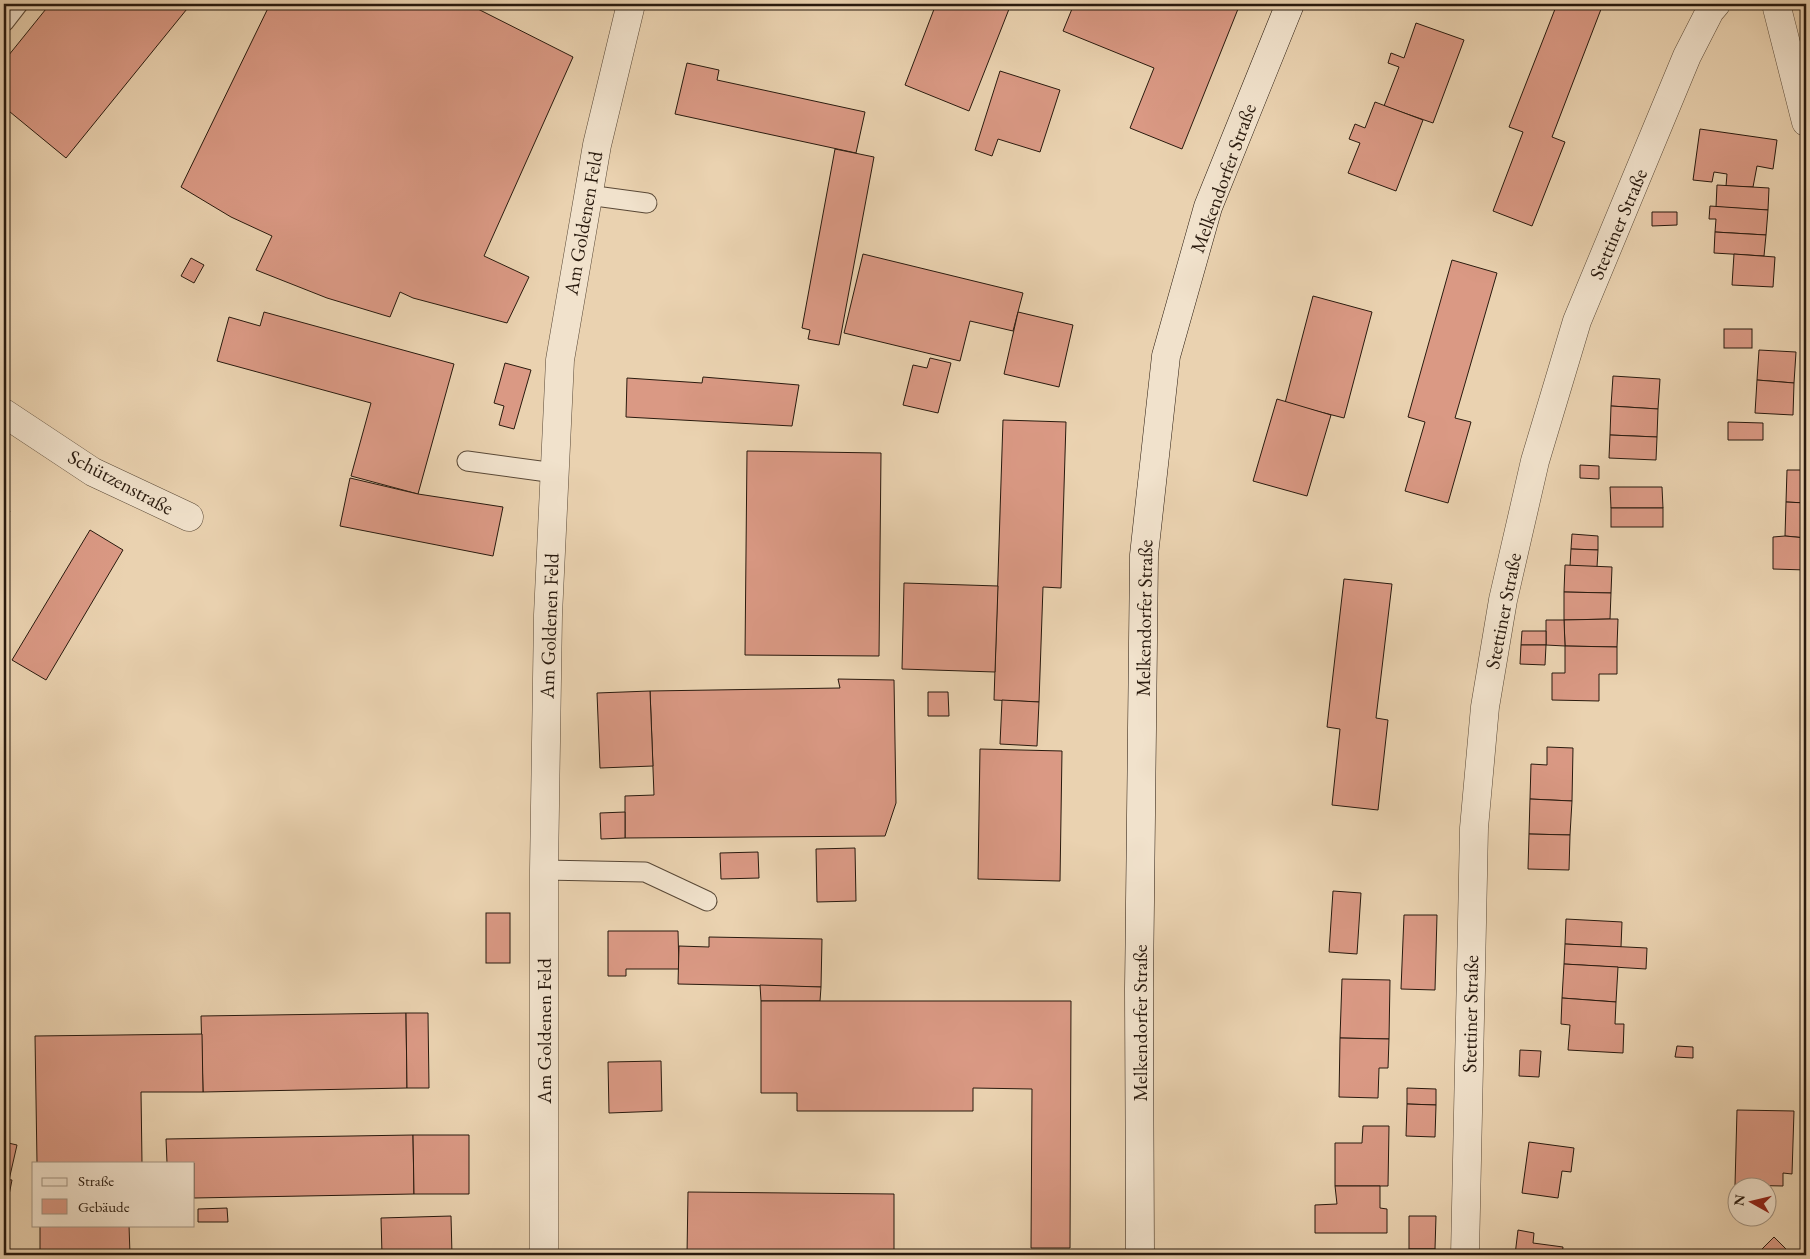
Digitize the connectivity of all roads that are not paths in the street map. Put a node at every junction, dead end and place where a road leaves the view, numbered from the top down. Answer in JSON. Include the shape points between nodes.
{"nodes":[{"id":1,"x":18,"y":4,"type":"edge"},
{"id":2,"x":631,"y":4,"type":"edge"},
{"id":3,"x":1290,"y":4,"type":"edge"},
{"id":4,"x":1716,"y":4,"type":"edge"},
{"id":5,"x":1776,"y":4,"type":"edge"},
{"id":6,"x":4,"y":22,"type":"edge"},
{"id":7,"x":1806,"y":122,"type":"edge"},
{"id":8,"x":588,"y":195,"type":"junction"},
{"id":9,"x":647,"y":203,"type":"dead end"},
{"id":10,"x":4,"y":413,"type":"edge"},
{"id":11,"x":468,"y":460,"type":"dead end"},
{"id":12,"x":555,"y":473,"type":"junction"},
{"id":13,"x":189,"y":517,"type":"dead end"},
{"id":14,"x":544,"y":870,"type":"junction"},
{"id":15,"x":707,"y":901,"type":"dead end"},
{"id":16,"x":544,"y":1255,"type":"edge"},
{"id":17,"x":1140,"y":1255,"type":"edge"},
{"id":18,"x":1465,"y":1255,"type":"edge"}],
"edges":[{"from":1,"to":6,"type":"lane"},
{"from":2,"to":8,"type":"street","name":"Am Goldenen Feld"},
{"from":3,"to":17,"type":"street","name":"Melkendorfer Straße","via":[[1208,207],[1166,356],[1144,555],[1139,988]]},
{"from":4,"to":18,"type":"street","name":"Stettiner Straße","via":[[1688,56],[1577,321],[1535,461],[1503,600],[1485,707],[1474,828]]},
{"from":5,"to":7,"type":"street"},
{"from":8,"to":9,"type":"lane"},
{"from":8,"to":12,"type":"street","name":"Am Goldenen Feld","via":[[560,360]]},
{"from":10,"to":13,"type":"street","name":"Schützenstraße","via":[[92,472]]},
{"from":11,"to":12,"type":"lane"},
{"from":12,"to":14,"type":"street","name":"Am Goldenen Feld","via":[[548,615]]},
{"from":14,"to":15,"type":"lane","via":[[646,872]]},
{"from":14,"to":16,"type":"street","name":"Am Goldenen Feld"}]}
